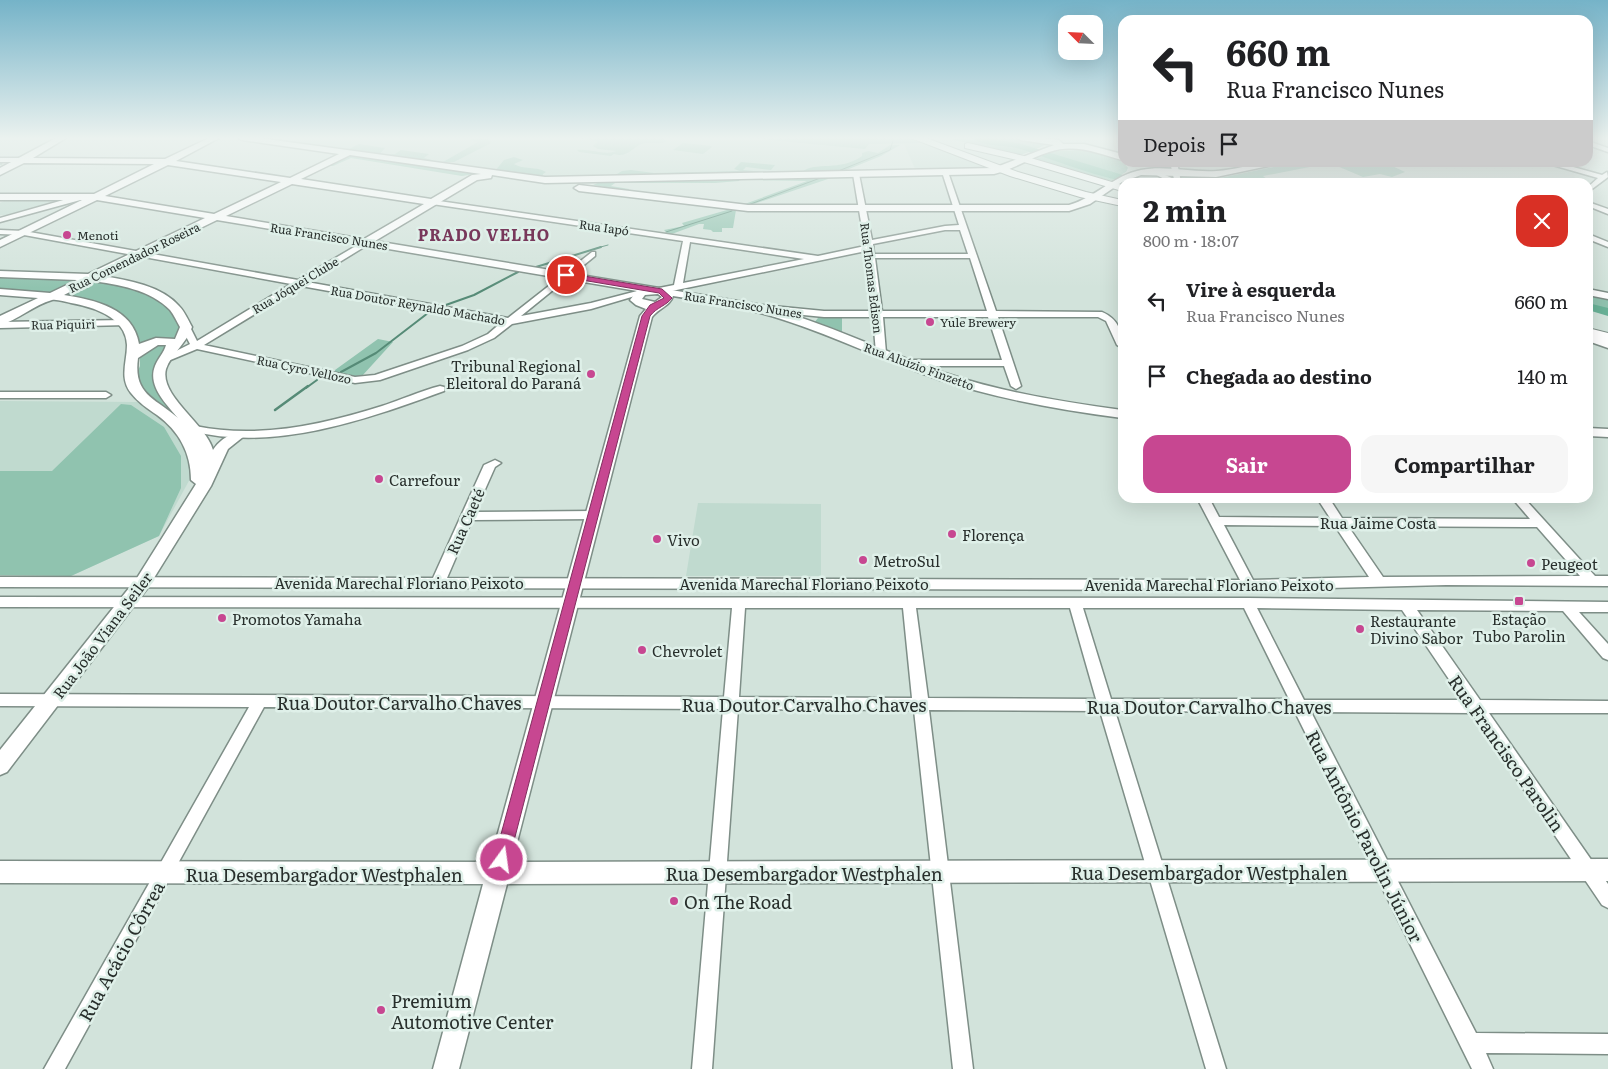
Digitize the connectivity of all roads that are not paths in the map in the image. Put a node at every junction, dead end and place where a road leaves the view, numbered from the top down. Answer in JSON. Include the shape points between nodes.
{"nodes":[{"id":1,"x":114,"y":188,"type":"edge"},
{"id":2,"x":277,"y":188,"type":"edge"},
{"id":3,"x":337,"y":188,"type":"edge"},
{"id":4,"x":452,"y":188,"type":"edge"},
{"id":5,"x":580,"y":188,"type":"edge"},
{"id":6,"x":859,"y":188,"type":"edge"},
{"id":7,"x":951,"y":188,"type":"edge"},
{"id":8,"x":1061,"y":188,"type":"edge"},
{"id":9,"x":1114,"y":188,"type":"edge"},
{"id":10,"x":588,"y":189,"type":"joint"},
{"id":11,"x":0,"y":197,"type":"edge"},
{"id":12,"x":81,"y":197,"type":"junction"},
{"id":13,"x":96,"y":197,"type":"junction"},
{"id":14,"x":1095,"y":198,"type":"junction"},
{"id":15,"x":432,"y":202,"type":"junction"},
{"id":16,"x":1118,"y":202,"type":"edge"},
{"id":17,"x":1593,"y":206,"type":"edge"},
{"id":18,"x":863,"y":208,"type":"junction"},
{"id":19,"x":958,"y":208,"type":"junction"},
{"id":20,"x":1608,"y":212,"type":"edge"},
{"id":21,"x":215,"y":218,"type":"junction"},
{"id":22,"x":0,"y":220,"type":"edge"},
{"id":23,"x":964,"y":227,"type":"junction"},
{"id":24,"x":0,"y":232,"type":"edge"},
{"id":25,"x":24,"y":233,"type":"junction"},
{"id":26,"x":1593,"y":238,"type":"edge"},
{"id":27,"x":687,"y":239,"type":"junction"},
{"id":28,"x":366,"y":242,"type":"junction"},
{"id":29,"x":0,"y":244,"type":"edge"},
{"id":30,"x":1608,"y":245,"type":"edge"},
{"id":31,"x":869,"y":249,"type":"junction"},
{"id":32,"x":761,"y":251,"type":"junction"},
{"id":33,"x":139,"y":254,"type":"junction"},
{"id":34,"x":592,"y":254,"type":"dead end"},
{"id":35,"x":974,"y":256,"type":"junction"},
{"id":36,"x":817,"y":258,"type":"junction"},
{"id":37,"x":779,"y":266,"type":"junction"},
{"id":38,"x":0,"y":274,"type":"edge"},
{"id":39,"x":566,"y":275,"type":"junction"},
{"id":40,"x":88,"y":278,"type":"junction"},
{"id":41,"x":299,"y":283,"type":"junction"},
{"id":42,"x":668,"y":291,"type":"junction"},
{"id":43,"x":0,"y":292,"type":"edge"},
{"id":44,"x":1593,"y":293,"type":"edge"},
{"id":45,"x":1608,"y":296,"type":"edge"},
{"id":46,"x":50,"y":297,"type":"junction"},
{"id":47,"x":646,"y":304,"type":"junction"},
{"id":48,"x":750,"y":306,"type":"junction"},
{"id":49,"x":824,"y":314,"type":"junction"},
{"id":50,"x":993,"y":314,"type":"junction"},
{"id":51,"x":878,"y":315,"type":"junction"},
{"id":52,"x":0,"y":321,"type":"edge"},
{"id":53,"x":511,"y":321,"type":"junction"},
{"id":54,"x":125,"y":323,"type":"junction"},
{"id":55,"x":0,"y":325,"type":"edge"},
{"id":56,"x":810,"y":325,"type":"junction"},
{"id":57,"x":1593,"y":326,"type":"edge"},
{"id":58,"x":186,"y":328,"type":"junction"},
{"id":59,"x":1608,"y":330,"type":"edge"},
{"id":60,"x":1593,"y":334,"type":"edge"},
{"id":61,"x":1118,"y":336,"type":"edge"},
{"id":62,"x":1608,"y":338,"type":"edge"},
{"id":63,"x":1593,"y":340,"type":"edge"},
{"id":64,"x":1608,"y":344,"type":"edge"},
{"id":65,"x":197,"y":346,"type":"junction"},
{"id":66,"x":880,"y":353,"type":"junction"},
{"id":67,"x":132,"y":357,"type":"junction"},
{"id":68,"x":167,"y":357,"type":"junction"},
{"id":69,"x":907,"y":363,"type":"junction"},
{"id":70,"x":1008,"y":363,"type":"junction"},
{"id":71,"x":1016,"y":386,"type":"dead end"},
{"id":72,"x":440,"y":389,"type":"dead end"},
{"id":73,"x":0,"y":395,"type":"edge"},
{"id":74,"x":106,"y":395,"type":"dead end"},
{"id":75,"x":1118,"y":413,"type":"edge"},
{"id":76,"x":1593,"y":432,"type":"edge"},
{"id":77,"x":1608,"y":433,"type":"edge"},
{"id":78,"x":255,"y":434,"type":"junction"},
{"id":79,"x":236,"y":437,"type":"junction"},
{"id":80,"x":196,"y":438,"type":"junction"},
{"id":81,"x":495,"y":463,"type":"dead end"},
{"id":82,"x":208,"y":476,"type":"junction"},
{"id":83,"x":195,"y":497,"type":"junction"},
{"id":84,"x":1206,"y":503,"type":"edge"},
{"id":85,"x":1327,"y":503,"type":"edge"},
{"id":86,"x":1522,"y":503,"type":"edge"},
{"id":87,"x":593,"y":515,"type":"junction"},
{"id":88,"x":468,"y":516,"type":"junction"},
{"id":89,"x":1216,"y":521,"type":"junction"},
{"id":90,"x":1340,"y":522,"type":"junction"},
{"id":91,"x":1540,"y":523,"type":"junction"},
{"id":92,"x":1591,"y":580,"type":"junction"},
{"id":93,"x":1608,"y":581,"type":"edge"},
{"id":94,"x":0,"y":582,"type":"edge"},
{"id":95,"x":144,"y":582,"type":"junction"},
{"id":96,"x":438,"y":582,"type":"junction"},
{"id":97,"x":540,"y":583,"type":"junction"},
{"id":98,"x":1380,"y":583,"type":"junction"},
{"id":99,"x":1249,"y":585,"type":"junction"},
{"id":100,"x":572,"y":593,"type":"junction"},
{"id":101,"x":0,"y":602,"type":"edge"},
{"id":102,"x":128,"y":602,"type":"junction"},
{"id":103,"x":535,"y":603,"type":"junction"},
{"id":104,"x":739,"y":603,"type":"junction"},
{"id":105,"x":909,"y":603,"type":"junction"},
{"id":106,"x":1074,"y":603,"type":"junction"},
{"id":107,"x":1248,"y":603,"type":"junction"},
{"id":108,"x":1407,"y":606,"type":"junction"},
{"id":109,"x":1608,"y":607,"type":"edge"},
{"id":110,"x":1568,"y":608,"type":"junction"},
{"id":111,"x":1608,"y":654,"type":"edge"},
{"id":112,"x":0,"y":700,"type":"edge"},
{"id":113,"x":52,"y":700,"type":"junction"},
{"id":114,"x":260,"y":701,"type":"junction"},
{"id":115,"x":543,"y":702,"type":"junction"},
{"id":116,"x":731,"y":703,"type":"junction"},
{"id":117,"x":920,"y":704,"type":"junction"},
{"id":118,"x":1106,"y":705,"type":"junction"},
{"id":119,"x":1300,"y":706,"type":"junction"},
{"id":120,"x":1476,"y":707,"type":"junction"},
{"id":121,"x":1608,"y":707,"type":"edge"},
{"id":122,"x":0,"y":766,"type":"edge"},
{"id":123,"x":1598,"y":870,"type":"edge"},
{"id":124,"x":1383,"y":871,"type":"junction"},
{"id":125,"x":0,"y":872,"type":"edge"},
{"id":126,"x":940,"y":872,"type":"junction"},
{"id":127,"x":1156,"y":872,"type":"junction"},
{"id":128,"x":717,"y":873,"type":"junction"},
{"id":129,"x":163,"y":874,"type":"junction"},
{"id":130,"x":498,"y":874,"type":"junction"},
{"id":131,"x":1608,"y":899,"type":"edge"},
{"id":132,"x":1469,"y":1043,"type":"junction"},
{"id":133,"x":1608,"y":1044,"type":"edge"},
{"id":134,"x":54,"y":1069,"type":"edge"},
{"id":135,"x":446,"y":1069,"type":"edge"},
{"id":136,"x":702,"y":1069,"type":"edge"},
{"id":137,"x":963,"y":1069,"type":"edge"},
{"id":138,"x":1216,"y":1069,"type":"edge"},
{"id":139,"x":1483,"y":1069,"type":"edge"}],
"edges":[{"from":1,"to":13,"type":"main road"},
{"from":2,"to":21,"type":"main road","name":"Rua Comendador Roseira"},
{"from":3,"to":15,"type":"main road","name":"Rua Iapó"},
{"from":4,"to":15,"type":"main road","name":"Rua Jóquei Clube"},
{"from":5,"to":10,"type":"main road"},
{"from":6,"to":18,"type":"street","name":"Rua Thomas Edison"},
{"from":7,"to":19,"type":"street"},
{"from":8,"to":14,"type":"highway"},
{"from":9,"to":14,"type":"main road"},
{"from":10,"to":18,"type":"main road","via":[[748,208]]},
{"from":11,"to":12,"type":"main road","name":"Rua Francisco Nunes"},
{"from":12,"to":13,"type":"main road","name":"Rua Francisco Nunes"},
{"from":12,"to":22,"type":"street"},
{"from":13,"to":21,"type":"main road","name":"Rua Francisco Nunes"},
{"from":13,"to":25,"type":"main road"},
{"from":14,"to":16,"type":"highway"},
{"from":14,"to":19,"type":"main road","via":[[1070,208]]},
{"from":15,"to":27,"type":"street","name":"Rua Iapó"},
{"from":15,"to":28,"type":"main road","name":"Rua Jóquei Clube"},
{"from":17,"to":20,"type":"street"},
{"from":18,"to":19,"type":"main road"},
{"from":18,"to":31,"type":"street","name":"Rua Thomas Edison"},
{"from":19,"to":23,"type":"street"},
{"from":21,"to":28,"type":"main road","name":"Rua Francisco Nunes"},
{"from":21,"to":33,"type":"main road","name":"Rua Comendador Roseira"},
{"from":23,"to":31,"type":"street","via":[[945,228]]},
{"from":23,"to":35,"type":"street"},
{"from":24,"to":25,"type":"street","name":"Rua Doutor Reynaldo Machado"},
{"from":25,"to":29,"type":"main road"},
{"from":25,"to":33,"type":"street","name":"Rua Doutor Reynaldo Machado"},
{"from":26,"to":30,"type":"street"},
{"from":27,"to":32,"type":"street","name":"Rua Iapó"},
{"from":27,"to":42,"type":"street"},
{"from":28,"to":39,"type":"main road","name":"Rua Francisco Nunes"},
{"from":28,"to":41,"type":"street","name":"Rua Jóquei Clube"},
{"from":31,"to":35,"type":"street"},
{"from":31,"to":36,"type":"street"},
{"from":31,"to":51,"type":"street","name":"Rua Thomas Edison"},
{"from":32,"to":36,"type":"street","name":"Rua Iapó"},
{"from":32,"to":37,"type":"street","name":"Rua Iapó","via":[[779,258]]},
{"from":33,"to":40,"type":"main road","name":"Rua Comendador Roseira"},
{"from":33,"to":41,"type":"street","name":"Rua Doutor Reynaldo Machado"},
{"from":34,"to":39,"type":"street","name":"Rua Cyro Vellozo"},
{"from":35,"to":50,"type":"street"},
{"from":36,"to":37,"type":"street"},
{"from":37,"to":42,"type":"street"},
{"from":38,"to":40,"type":"main road"},
{"from":39,"to":42,"type":"main road","name":"Rua Francisco Nunes"},
{"from":39,"to":53,"type":"street","name":"Rua Cyro Vellozo"},
{"from":40,"to":46,"type":"main road","name":"Rua Comendador Roseira"},
{"from":40,"to":58,"type":"main road","via":[[119,282],[156,294],[174,307]]},
{"from":41,"to":53,"type":"street","name":"Rua Doutor Reynaldo Machado"},
{"from":41,"to":65,"type":"street","name":"Rua Jóquei Clube"},
{"from":42,"to":47,"type":"main road"},
{"from":42,"to":47,"type":"main road","via":[[664,302]]},
{"from":42,"to":48,"type":"main road","name":"Rua Francisco Nunes"},
{"from":43,"to":46,"type":"main road"},
{"from":44,"to":45,"type":"street"},
{"from":46,"to":52,"type":"main road","name":"Rua Comendador Roseira"},
{"from":46,"to":54,"type":"main road","via":[[101,307]]},
{"from":47,"to":53,"type":"street","via":[[591,306]]},
{"from":47,"to":87,"type":"main road"},
{"from":48,"to":49,"type":"street","name":"Rua Francisco Nunes"},
{"from":48,"to":56,"type":"main road","name":"Rua Aluízio Finzetto"},
{"from":49,"to":51,"type":"street","name":"Rua Francisco Nunes"},
{"from":49,"to":56,"type":"street","name":"Rua Francisco Nunes","via":[[812,318]]},
{"from":50,"to":51,"type":"street","name":"Rua Francisco Nunes"},
{"from":50,"to":61,"type":"street","name":"Rua Francisco Nunes","via":[[1096,314],[1110,319]]},
{"from":50,"to":70,"type":"street"},
{"from":51,"to":66,"type":"street","name":"Rua Thomas Edison"},
{"from":53,"to":65,"type":"street","name":"Rua Cyro Vellozo","via":[[491,336],[466,348],[363,381]]},
{"from":54,"to":55,"type":"street","name":"Rua Piquiri"},
{"from":54,"to":67,"type":"main road","via":[[133,341]]},
{"from":56,"to":66,"type":"main road","name":"Rua Aluízio Finzetto"},
{"from":57,"to":59,"type":"highway"},
{"from":58,"to":65,"type":"street"},
{"from":58,"to":68,"type":"main road"},
{"from":60,"to":62,"type":"highway"},
{"from":63,"to":64,"type":"main road"},
{"from":65,"to":68,"type":"street","name":"Rua Jóquei Clube"},
{"from":66,"to":69,"type":"main road","name":"Rua Aluízio Finzetto"},
{"from":67,"to":68,"type":"main road","via":[[145,346],[158,341],[173,344]]},
{"from":67,"to":80,"type":"main road","via":[[130,376],[136,390]]},
{"from":68,"to":80,"type":"main road","via":[[160,368],[159,382]]},
{"from":69,"to":70,"type":"street"},
{"from":69,"to":75,"type":"main road","name":"Rua Aluízio Finzetto","via":[[1004,393]]},
{"from":70,"to":71,"type":"street"},
{"from":72,"to":78,"type":"street","via":[[341,421]]},
{"from":73,"to":74,"type":"street"},
{"from":76,"to":77,"type":"main road"},
{"from":78,"to":79,"type":"street"},
{"from":78,"to":80,"type":"street"},
{"from":79,"to":80,"type":"street"},
{"from":79,"to":82,"type":"main road","name":"Rua João Viana Seiler","via":[[222,447]]},
{"from":80,"to":82,"type":"main road","via":[[206,453]]},
{"from":80,"to":83,"type":"main road","name":"Rua João Viana Seiler","via":[[199,475]]},
{"from":81,"to":88,"type":"street","name":"Rua Caeté","via":[[490,465]]},
{"from":82,"to":83,"type":"main road","name":"Rua João Viana Seiler"},
{"from":83,"to":95,"type":"main road","name":"Rua João Viana Seiler"},
{"from":84,"to":89,"type":"street"},
{"from":85,"to":90,"type":"street"},
{"from":86,"to":91,"type":"street"},
{"from":87,"to":88,"type":"street"},
{"from":87,"to":100,"type":"main road"},
{"from":88,"to":96,"type":"street","name":"Rua Caeté"},
{"from":89,"to":90,"type":"street","name":"Rua Jaime Costa"},
{"from":89,"to":99,"type":"street"},
{"from":90,"to":91,"type":"street","name":"Rua Jaime Costa"},
{"from":90,"to":98,"type":"street"},
{"from":91,"to":92,"type":"street"},
{"from":92,"to":93,"type":"street","name":"Avenida Marechal Floriano Peixoto"},
{"from":92,"to":98,"type":"street","name":"Avenida Marechal Floriano Peixoto"},
{"from":94,"to":95,"type":"street","name":"Avenida Marechal Floriano Peixoto"},
{"from":95,"to":96,"type":"street","name":"Avenida Marechal Floriano Peixoto"},
{"from":95,"to":102,"type":"main road","name":"Rua João Viana Seiler"},
{"from":96,"to":97,"type":"street","name":"Avenida Marechal Floriano Peixoto"},
{"from":97,"to":100,"type":"street","name":"Avenida Marechal Floriano Peixoto"},
{"from":97,"to":103,"type":"street","via":[[547,591]]},
{"from":98,"to":99,"type":"street","name":"Avenida Marechal Floriano Peixoto"},
{"from":99,"to":100,"type":"street","name":"Avenida Marechal Floriano Peixoto"},
{"from":100,"to":103,"type":"street","name":"Avenida Marechal Floriano Peixoto"},
{"from":100,"to":104,"type":"street","name":"Avenida Marechal Floriano Peixoto"},
{"from":100,"to":115,"type":"main road"},
{"from":101,"to":102,"type":"street","name":"Avenida Marechal Floriano Peixoto"},
{"from":102,"to":103,"type":"street","name":"Avenida Marechal Floriano Peixoto"},
{"from":102,"to":113,"type":"main road","name":"Rua João Viana Seiler"},
{"from":104,"to":105,"type":"street","name":"Avenida Marechal Floriano Peixoto"},
{"from":104,"to":116,"type":"street"},
{"from":105,"to":106,"type":"street","name":"Avenida Marechal Floriano Peixoto"},
{"from":105,"to":117,"type":"street"},
{"from":106,"to":107,"type":"street","name":"Avenida Marechal Floriano Peixoto"},
{"from":106,"to":118,"type":"street"},
{"from":107,"to":108,"type":"street","name":"Avenida Marechal Floriano Peixoto"},
{"from":107,"to":119,"type":"street","name":"Rua Antônio Parolin Júnior"},
{"from":108,"to":110,"type":"street","name":"Avenida Marechal Floriano Peixoto"},
{"from":108,"to":120,"type":"street","name":"Rua Francisco Parolin"},
{"from":109,"to":110,"type":"street","name":"Avenida Marechal Floriano Peixoto"},
{"from":110,"to":111,"type":"street"},
{"from":112,"to":113,"type":"street","name":"Rua Doutor Carvalho Chaves"},
{"from":113,"to":114,"type":"street","name":"Rua Doutor Carvalho Chaves"},
{"from":113,"to":122,"type":"main road","name":"Rua João Viana Seiler"},
{"from":114,"to":115,"type":"street","name":"Rua Doutor Carvalho Chaves"},
{"from":114,"to":129,"type":"street","name":"Rua Acácio Côrrea"},
{"from":115,"to":116,"type":"street","name":"Rua Doutor Carvalho Chaves"},
{"from":115,"to":130,"type":"main road"},
{"from":116,"to":117,"type":"street","name":"Rua Doutor Carvalho Chaves"},
{"from":116,"to":128,"type":"street"},
{"from":117,"to":118,"type":"street","name":"Rua Doutor Carvalho Chaves"},
{"from":117,"to":126,"type":"street"},
{"from":118,"to":119,"type":"street","name":"Rua Doutor Carvalho Chaves"},
{"from":118,"to":127,"type":"street"},
{"from":119,"to":120,"type":"street","name":"Rua Doutor Carvalho Chaves"},
{"from":119,"to":124,"type":"street","name":"Rua Antônio Parolin Júnior"},
{"from":120,"to":121,"type":"street","name":"Rua Doutor Carvalho Chaves"},
{"from":120,"to":123,"type":"street","name":"Rua Francisco Parolin"},
{"from":123,"to":124,"type":"main road","name":"Rua Desembargador Westphalen"},
{"from":123,"to":131,"type":"street","name":"Rua Francisco Parolin"},
{"from":124,"to":127,"type":"main road","name":"Rua Desembargador Westphalen"},
{"from":124,"to":132,"type":"street","name":"Rua Antônio Parolin Júnior"},
{"from":125,"to":129,"type":"main road","name":"Rua Desembargador Westphalen"},
{"from":126,"to":127,"type":"main road","name":"Rua Desembargador Westphalen"},
{"from":126,"to":128,"type":"main road","name":"Rua Desembargador Westphalen"},
{"from":126,"to":137,"type":"street"},
{"from":127,"to":138,"type":"street"},
{"from":128,"to":130,"type":"main road","name":"Rua Desembargador Westphalen"},
{"from":128,"to":136,"type":"street"},
{"from":129,"to":130,"type":"main road","name":"Rua Desembargador Westphalen"},
{"from":129,"to":134,"type":"street","name":"Rua Acácio Côrrea"},
{"from":130,"to":135,"type":"main road"},
{"from":132,"to":133,"type":"street"},
{"from":132,"to":139,"type":"street","name":"Rua Antônio Parolin Júnior"}]}
